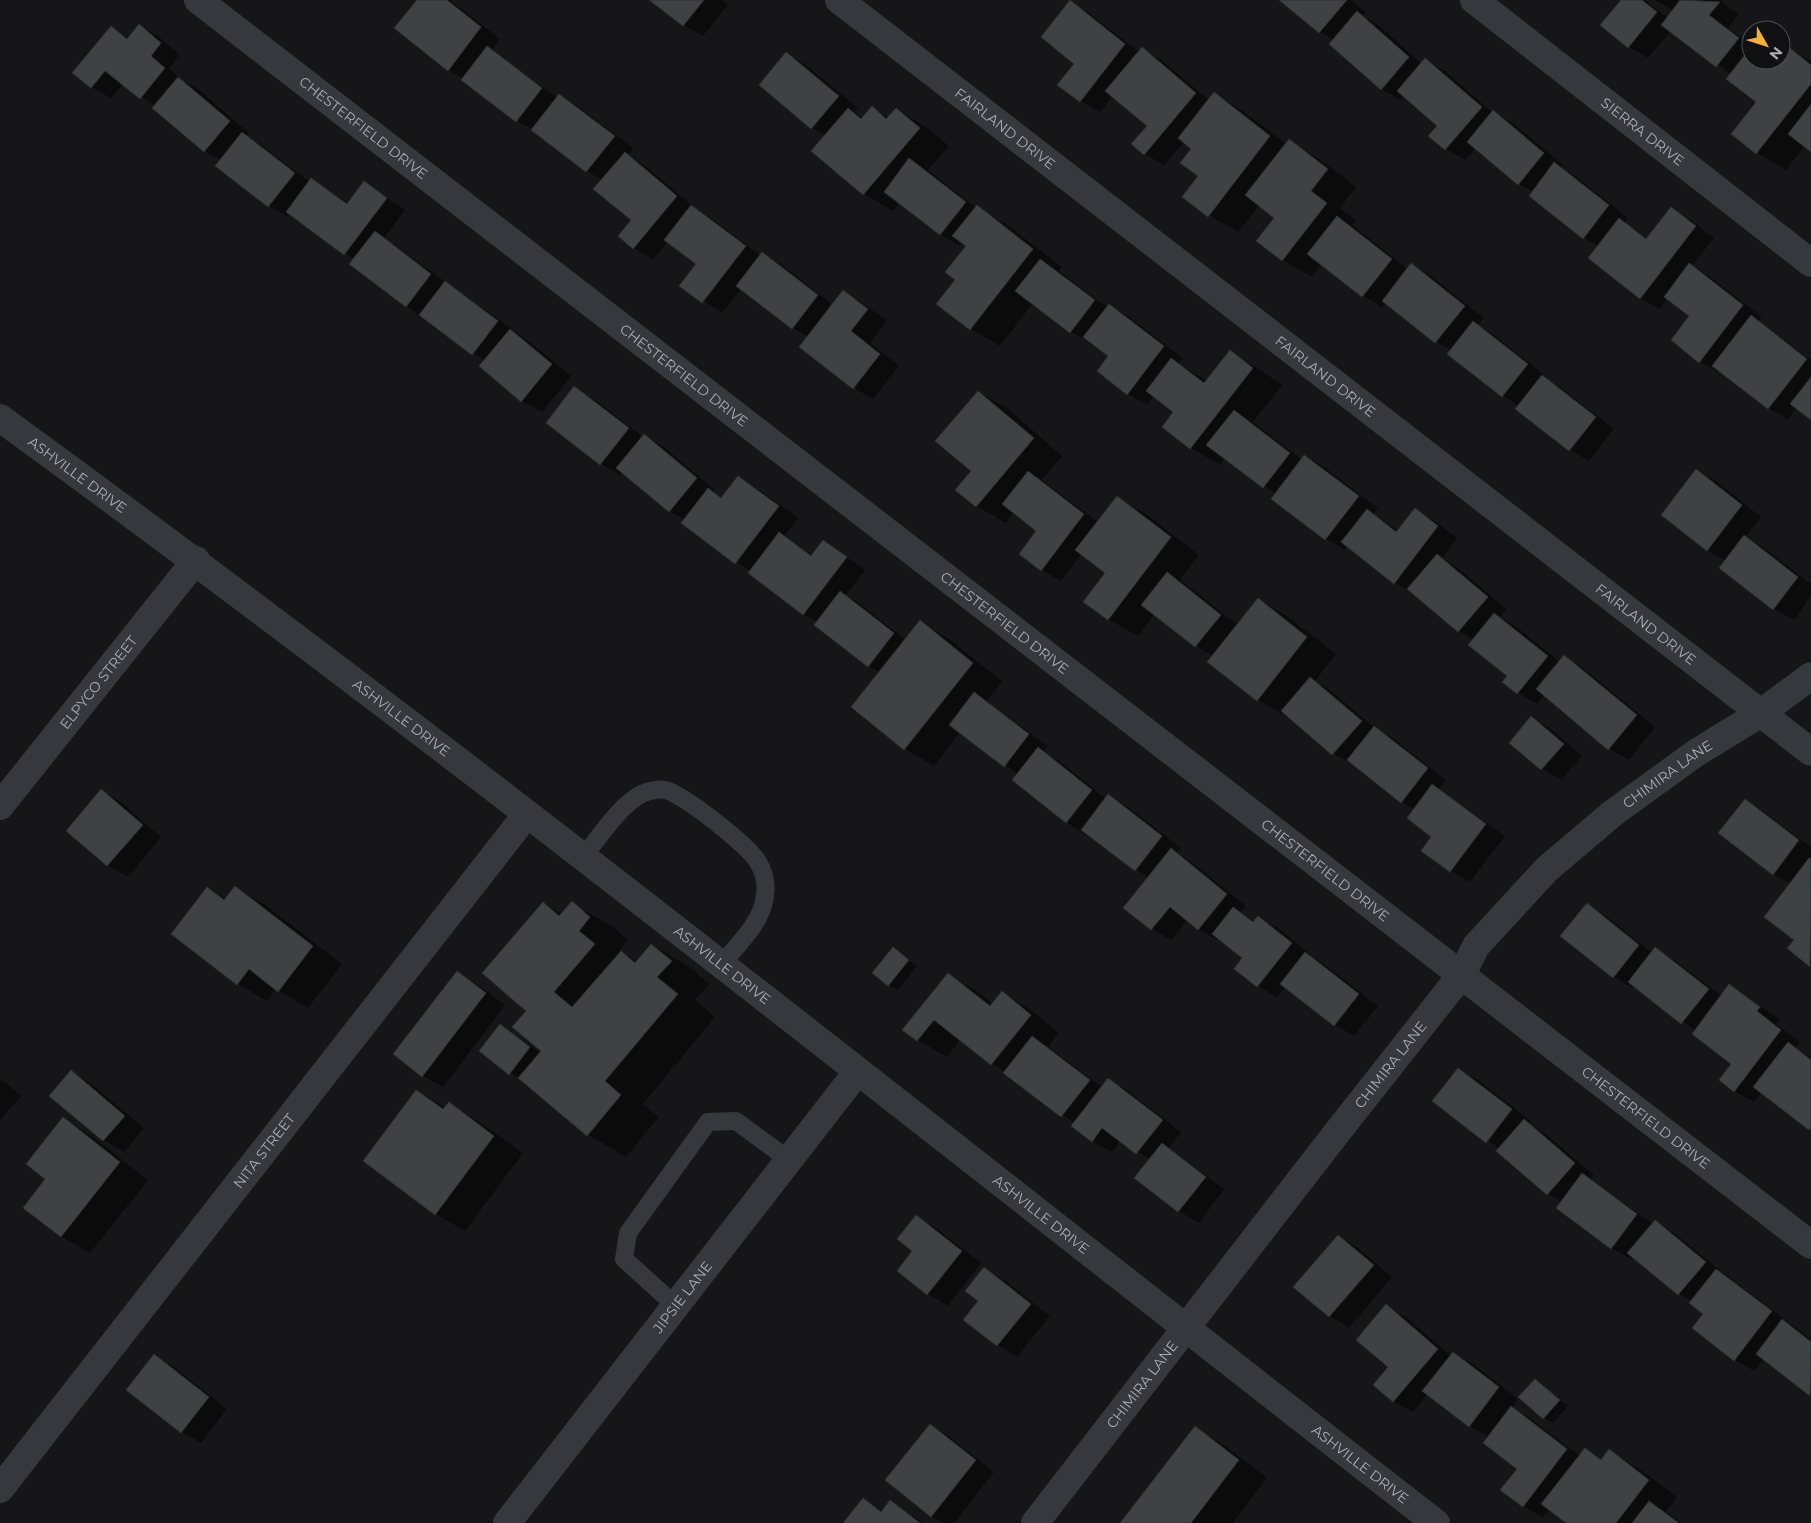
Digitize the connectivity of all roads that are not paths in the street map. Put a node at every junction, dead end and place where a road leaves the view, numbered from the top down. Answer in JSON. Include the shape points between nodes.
{"nodes":[{"id":1,"x":839,"y":0,"type":"edge"},
{"id":2,"x":1474,"y":0,"type":"edge"},
{"id":3,"x":209,"y":3,"type":"edge"},
{"id":4,"x":1811,"y":263,"type":"edge"},
{"id":5,"x":0,"y":418,"type":"edge"},
{"id":6,"x":196,"y":560,"type":"junction"},
{"id":7,"x":1811,"y":676,"type":"edge"},
{"id":8,"x":1761,"y":713,"type":"junction"},
{"id":9,"x":1811,"y":752,"type":"edge"},
{"id":10,"x":0,"y":806,"type":"edge"},
{"id":11,"x":527,"y":814,"type":"junction"},
{"id":12,"x":583,"y":857,"type":"junction"},
{"id":13,"x":721,"y":965,"type":"junction"},
{"id":14,"x":1462,"y":974,"type":"junction"},
{"id":15,"x":858,"y":1071,"type":"junction"},
{"id":16,"x":789,"y":1160,"type":"junction"},
{"id":17,"x":1811,"y":1245,"type":"edge"},
{"id":18,"x":676,"y":1306,"type":"junction"},
{"id":19,"x":1186,"y":1329,"type":"junction"},
{"id":20,"x":0,"y":1488,"type":"edge"},
{"id":21,"x":507,"y":1523,"type":"edge"},
{"id":22,"x":1035,"y":1523,"type":"edge"},
{"id":23,"x":1436,"y":1523,"type":"edge"}],
"edges":[{"from":1,"to":8,"type":"street","name":"FAIRLAND DRIVE"},
{"from":2,"to":4,"type":"street","name":"SIERRA DRIVE"},
{"from":3,"to":14,"type":"street","name":"CHESTERFIELD DRIVE"},
{"from":5,"to":6,"type":"street","name":"ASHVILLE DRIVE"},
{"from":6,"to":10,"type":"street","name":"ELPYCO STREET"},
{"from":6,"to":11,"type":"street","name":"ASHVILLE DRIVE"},
{"from":7,"to":8,"type":"street","name":"CHIMIRA LANE"},
{"from":8,"to":9,"type":"street","name":"FAIRLAND DRIVE"},
{"from":8,"to":14,"type":"street","name":"CHIMIRA LANE","via":[[1696,753],[1612,813],[1554,863],[1476,946]]},
{"from":11,"to":12,"type":"street","name":"ASHVILLE DRIVE"},
{"from":11,"to":20,"type":"street","name":"NITA STREET"},
{"from":12,"to":13,"type":"street","name":"ASHVILLE DRIVE"},
{"from":12,"to":13,"type":"lane","via":[[619,813],[649,791],[665,790],[682,798],[742,844],[757,860],[765,876],[766,896],[759,916]]},
{"from":13,"to":15,"type":"street","name":"ASHVILLE DRIVE"},
{"from":14,"to":17,"type":"street","name":"CHESTERFIELD DRIVE"},
{"from":14,"to":19,"type":"street","name":"CHIMIRA LANE"},
{"from":15,"to":16,"type":"street","name":"JIPSIE LANE"},
{"from":15,"to":19,"type":"street","name":"ASHVILLE DRIVE"},
{"from":16,"to":18,"type":"street","name":"JIPSIE LANE"},
{"from":16,"to":18,"type":"lane","via":[[736,1121],[708,1122],[628,1233],[624,1258]]},
{"from":18,"to":21,"type":"street","name":"JIPSIE LANE"},
{"from":19,"to":22,"type":"street","name":"CHIMIRA LANE"},
{"from":19,"to":23,"type":"street","name":"ASHVILLE DRIVE"}]}
